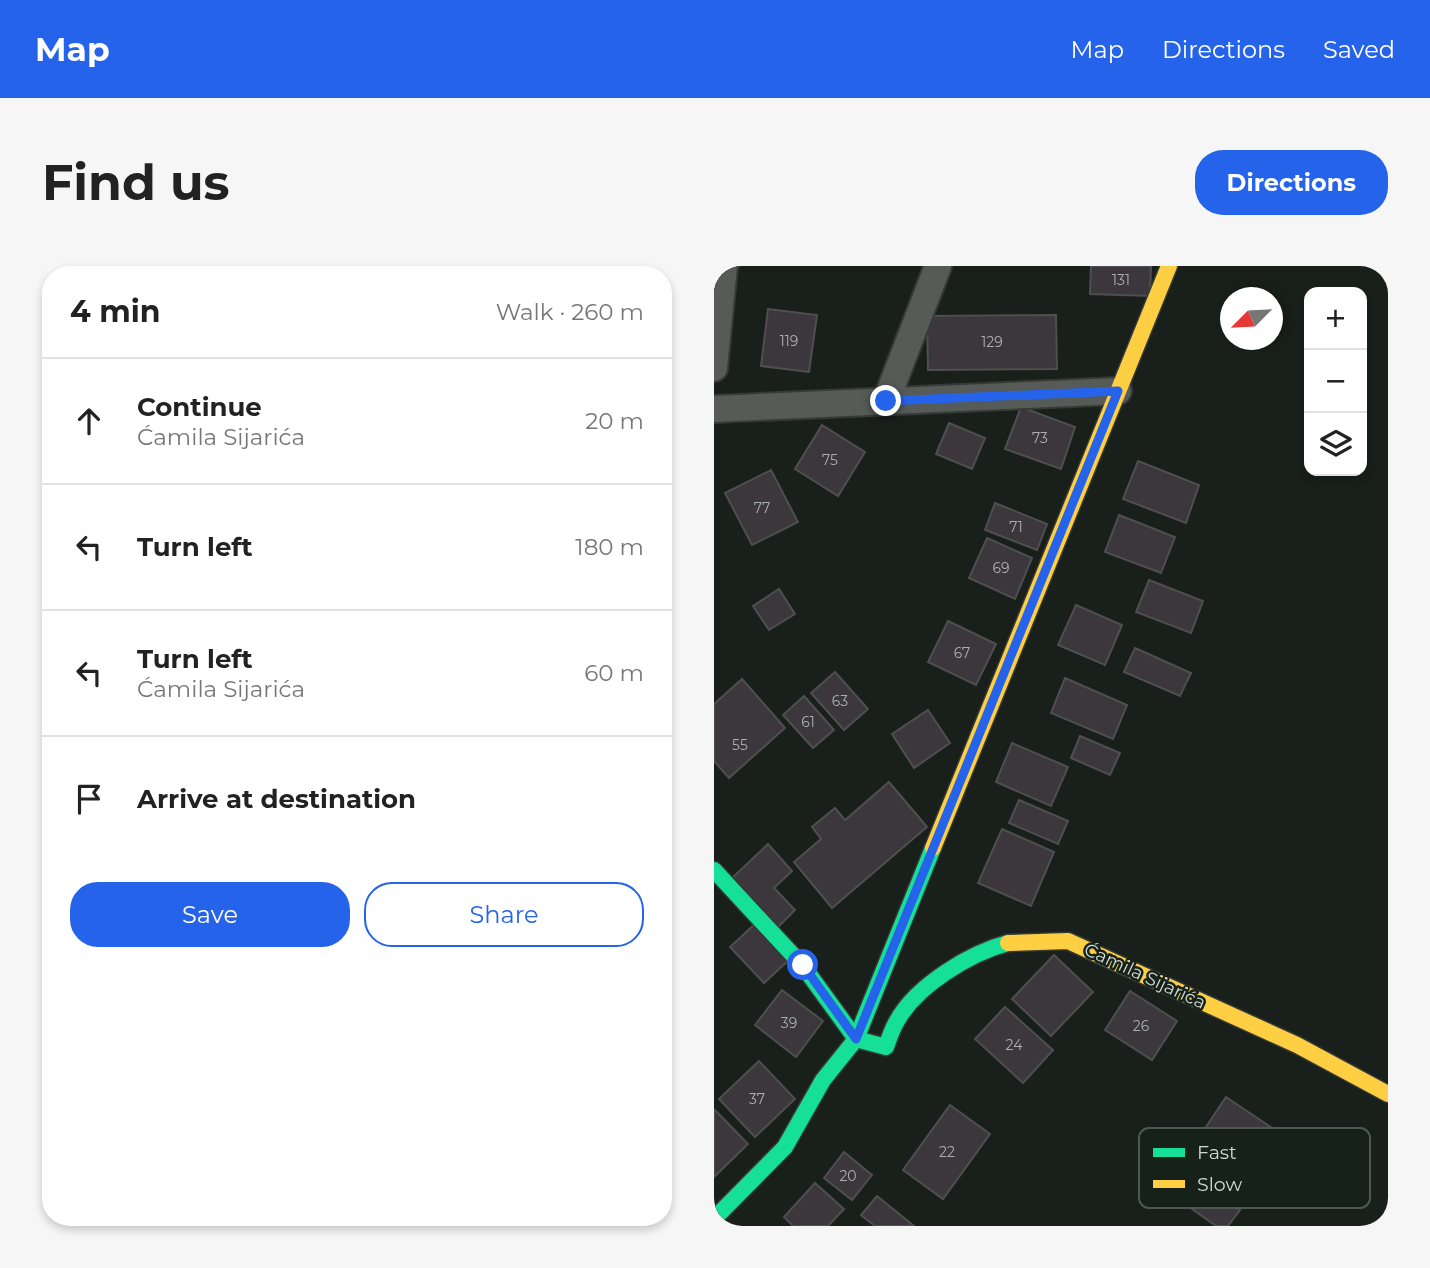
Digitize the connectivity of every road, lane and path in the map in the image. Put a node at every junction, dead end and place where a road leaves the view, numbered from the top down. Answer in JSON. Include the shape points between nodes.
{"nodes":[{"id":1,"x":724,"y":266,"type":"edge"},
{"id":2,"x":938,"y":266,"type":"edge"},
{"id":3,"x":1168,"y":266,"type":"edge"},
{"id":4,"x":714,"y":368,"type":"edge"},
{"id":5,"x":1118,"y":391,"type":"junction"},
{"id":6,"x":886,"y":401,"type":"junction"},
{"id":7,"x":714,"y":409,"type":"edge"},
{"id":8,"x":714,"y":870,"type":"edge"},
{"id":9,"x":856,"y":1039,"type":"junction"},
{"id":10,"x":1388,"y":1094,"type":"edge"},
{"id":11,"x":714,"y":1219,"type":"edge"}],
"edges":[{"from":1,"to":4,"type":"street"},
{"from":2,"to":6,"type":"street"},
{"from":3,"to":5,"type":"street"},
{"from":5,"to":6,"type":"street"},
{"from":5,"to":9,"type":"street"},
{"from":6,"to":7,"type":"street"},
{"from":8,"to":9,"type":"street","via":[[803,965]]},
{"from":9,"to":10,"type":"street","name":"Ćamila Sijarića","via":[[886,1047],[897,1020],[923,990],[963,961],[1006,943],[1068,941],[1297,1045]]},
{"from":9,"to":11,"type":"street","via":[[823,1080],[785,1147]]}]}
